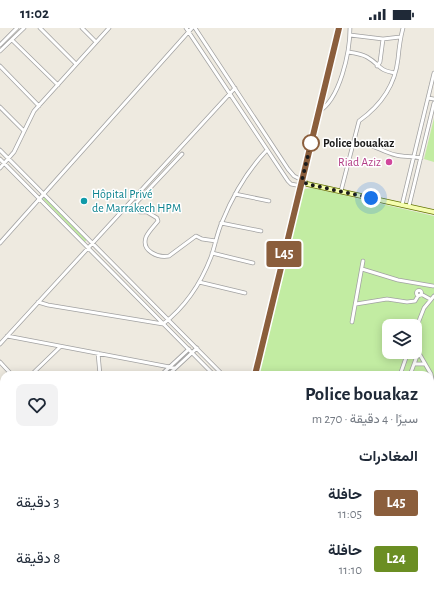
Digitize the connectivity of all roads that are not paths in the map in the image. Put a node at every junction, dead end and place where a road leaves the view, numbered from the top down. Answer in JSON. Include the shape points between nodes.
{"nodes":[{"id":1,"x":16,"y":28,"type":"edge"},
{"id":2,"x":24,"y":28,"type":"edge"},
{"id":3,"x":40,"y":28,"type":"edge"},
{"id":4,"x":82,"y":28,"type":"edge"},
{"id":5,"x":109,"y":28,"type":"edge"},
{"id":6,"x":186,"y":28,"type":"edge"},
{"id":7,"x":192,"y":28,"type":"edge"},
{"id":8,"x":195,"y":28,"type":"edge"},
{"id":9,"x":339,"y":28,"type":"edge"},
{"id":10,"x":350,"y":28,"type":"edge"},
{"id":11,"x":403,"y":28,"type":"edge"},
{"id":12,"x":20,"y":32,"type":"junction"},
{"id":13,"x":189,"y":32,"type":"junction"},
{"id":14,"x":350,"y":35,"type":"junction"},
{"id":15,"x":400,"y":38,"type":"junction"},
{"id":16,"x":383,"y":39,"type":"junction"},
{"id":17,"x":12,"y":40,"type":"junction"},
{"id":18,"x":96,"y":42,"type":"junction"},
{"id":19,"x":0,"y":45,"type":"edge"},
{"id":20,"x":0,"y":52,"type":"edge"},
{"id":21,"x":348,"y":52,"type":"junction"},
{"id":22,"x":76,"y":64,"type":"junction"},
{"id":23,"x":0,"y":66,"type":"edge"},
{"id":24,"x":377,"y":66,"type":"junction"},
{"id":25,"x":395,"y":73,"type":"junction"},
{"id":26,"x":434,"y":73,"type":"edge"},
{"id":27,"x":58,"y":85,"type":"junction"},
{"id":28,"x":235,"y":88,"type":"junction"},
{"id":29,"x":230,"y":93,"type":"junction"},
{"id":30,"x":428,"y":98,"type":"junction"},
{"id":31,"x":434,"y":99,"type":"edge"},
{"id":32,"x":434,"y":103,"type":"edge"},
{"id":33,"x":39,"y":106,"type":"junction"},
{"id":34,"x":0,"y":107,"type":"edge"},
{"id":35,"x":318,"y":112,"type":"junction"},
{"id":36,"x":24,"y":131,"type":"junction"},
{"id":37,"x":353,"y":143,"type":"junction"},
{"id":38,"x":0,"y":150,"type":"edge"},
{"id":39,"x":267,"y":150,"type":"junction"},
{"id":40,"x":182,"y":154,"type":"dead end"},
{"id":41,"x":414,"y":156,"type":"junction"},
{"id":42,"x":9,"y":158,"type":"junction"},
{"id":43,"x":420,"y":158,"type":"junction"},
{"id":44,"x":0,"y":159,"type":"edge"},
{"id":45,"x":4,"y":163,"type":"junction"},
{"id":46,"x":0,"y":168,"type":"edge"},
{"id":47,"x":302,"y":180,"type":"junction"},
{"id":48,"x":307,"y":184,"type":"junction"},
{"id":49,"x":301,"y":186,"type":"junction"},
{"id":50,"x":341,"y":191,"type":"junction"},
{"id":51,"x":44,"y":194,"type":"junction"},
{"id":52,"x":235,"y":194,"type":"junction"},
{"id":53,"x":39,"y":198,"type":"junction"},
{"id":54,"x":268,"y":201,"type":"dead end"},
{"id":55,"x":402,"y":205,"type":"junction"},
{"id":56,"x":409,"y":206,"type":"junction"},
{"id":57,"x":434,"y":212,"type":"edge"},
{"id":58,"x":222,"y":223,"type":"junction"},
{"id":59,"x":261,"y":232,"type":"dead end"},
{"id":60,"x":216,"y":241,"type":"junction"},
{"id":61,"x":0,"y":243,"type":"edge"},
{"id":62,"x":92,"y":243,"type":"junction"},
{"id":63,"x":88,"y":248,"type":"junction"},
{"id":64,"x":212,"y":253,"type":"junction"},
{"id":65,"x":363,"y":261,"type":"dead end"},
{"id":66,"x":253,"y":263,"type":"dead end"},
{"id":67,"x":362,"y":269,"type":"junction"},
{"id":68,"x":199,"y":282,"type":"junction"},
{"id":69,"x":420,"y":284,"type":"junction"},
{"id":70,"x":434,"y":286,"type":"edge"},
{"id":71,"x":140,"y":292,"type":"junction"},
{"id":72,"x":245,"y":293,"type":"dead end"},
{"id":73,"x":420,"y":293,"type":"junction"},
{"id":74,"x":434,"y":296,"type":"edge"},
{"id":75,"x":136,"y":297,"type":"junction"},
{"id":76,"x":430,"y":299,"type":"junction"},
{"id":77,"x":38,"y":302,"type":"junction"},
{"id":78,"x":356,"y":304,"type":"junction"},
{"id":79,"x":419,"y":319,"type":"edge"},
{"id":80,"x":169,"y":320,"type":"junction"},
{"id":81,"x":352,"y":322,"type":"dead end"},
{"id":82,"x":163,"y":324,"type":"junction"},
{"id":83,"x":7,"y":336,"type":"junction"},
{"id":84,"x":0,"y":344,"type":"edge"},
{"id":85,"x":194,"y":345,"type":"junction"},
{"id":86,"x":60,"y":346,"type":"junction"},
{"id":87,"x":197,"y":348,"type":"junction"},
{"id":88,"x":189,"y":349,"type":"junction"},
{"id":89,"x":192,"y":352,"type":"junction"},
{"id":90,"x":98,"y":353,"type":"junction"},
{"id":91,"x":406,"y":359,"type":"edge"},
{"id":92,"x":0,"y":362,"type":"edge"},
{"id":93,"x":414,"y":364,"type":"junction"},
{"id":94,"x":425,"y":364,"type":"junction"},
{"id":95,"x":170,"y":366,"type":"junction"},
{"id":96,"x":175,"y":368,"type":"junction"},
{"id":97,"x":8,"y":371,"type":"edge"},
{"id":98,"x":35,"y":371,"type":"edge"},
{"id":99,"x":100,"y":371,"type":"edge"},
{"id":100,"x":165,"y":371,"type":"edge"},
{"id":101,"x":172,"y":371,"type":"edge"},
{"id":102,"x":210,"y":371,"type":"edge"},
{"id":103,"x":220,"y":371,"type":"edge"},
{"id":104,"x":256,"y":371,"type":"edge"},
{"id":105,"x":401,"y":371,"type":"edge"},
{"id":106,"x":411,"y":371,"type":"edge"},
{"id":107,"x":429,"y":371,"type":"edge"}],
"edges":[{"from":1,"to":12,"type":"street"},
{"from":1,"to":19,"type":"street"},
{"from":2,"to":12,"type":"street"},
{"from":3,"to":22,"type":"street"},
{"from":4,"to":18,"type":"street"},
{"from":5,"to":18,"type":"street"},
{"from":6,"to":13,"type":"street"},
{"from":7,"to":13,"type":"street"},
{"from":8,"to":28,"type":"street"},
{"from":9,"to":35,"type":"main road"},
{"from":10,"to":14,"type":"street"},
{"from":11,"to":15,"type":"street"},
{"from":12,"to":17,"type":"street"},
{"from":13,"to":29,"type":"street"},
{"from":13,"to":51,"type":"street"},
{"from":14,"to":16,"type":"street"},
{"from":14,"to":21,"type":"street"},
{"from":15,"to":16,"type":"street"},
{"from":15,"to":25,"type":"street"},
{"from":16,"to":24,"type":"street","via":[[380,62]]},
{"from":17,"to":20,"type":"street"},
{"from":17,"to":27,"type":"street"},
{"from":18,"to":22,"type":"street"},
{"from":21,"to":24,"type":"street","via":[[366,56]]},
{"from":21,"to":35,"type":"street","via":[[329,104]]},
{"from":22,"to":27,"type":"street"},
{"from":23,"to":33,"type":"street"},
{"from":24,"to":25,"type":"street","via":[[384,72]]},
{"from":25,"to":37,"type":"street","via":[[384,98],[359,121]]},
{"from":26,"to":30,"type":"street"},
{"from":27,"to":33,"type":"street"},
{"from":28,"to":29,"type":"street"},
{"from":28,"to":47,"type":"street","via":[[288,169]]},
{"from":29,"to":39,"type":"street"},
{"from":29,"to":62,"type":"street"},
{"from":30,"to":31,"type":"street"},
{"from":30,"to":41,"type":"street"},
{"from":32,"to":43,"type":"street"},
{"from":33,"to":36,"type":"street"},
{"from":34,"to":36,"type":"street"},
{"from":35,"to":47,"type":"main road"},
{"from":36,"to":42,"type":"street"},
{"from":37,"to":41,"type":"street","via":[[374,146],[394,155]]},
{"from":37,"to":50,"type":"street"},
{"from":38,"to":42,"type":"street"},
{"from":39,"to":49,"type":"street","via":[[288,181]]},
{"from":39,"to":52,"type":"street","via":[[242,179]]},
{"from":40,"to":60,"type":"street","via":[[136,203],[140,212],[147,212],[158,221],[147,236],[147,249],[164,257],[196,236]]},
{"from":41,"to":43,"type":"street"},
{"from":41,"to":55,"type":"street"},
{"from":42,"to":45,"type":"street"},
{"from":42,"to":51,"type":"street"},
{"from":43,"to":56,"type":"street"},
{"from":44,"to":45,"type":"street"},
{"from":45,"to":46,"type":"street"},
{"from":45,"to":53,"type":"street"},
{"from":47,"to":48,"type":"street"},
{"from":47,"to":49,"type":"main road"},
{"from":48,"to":49,"type":"street"},
{"from":48,"to":50,"type":"street"},
{"from":49,"to":104,"type":"main road"},
{"from":50,"to":55,"type":"street"},
{"from":51,"to":53,"type":"street"},
{"from":51,"to":62,"type":"street"},
{"from":52,"to":54,"type":"street"},
{"from":52,"to":58,"type":"street"},
{"from":53,"to":61,"type":"street"},
{"from":53,"to":63,"type":"street"},
{"from":55,"to":56,"type":"street"},
{"from":56,"to":57,"type":"street"},
{"from":58,"to":59,"type":"street"},
{"from":58,"to":60,"type":"street"},
{"from":60,"to":64,"type":"street"},
{"from":62,"to":63,"type":"street"},
{"from":62,"to":71,"type":"street"},
{"from":63,"to":75,"type":"street"},
{"from":63,"to":77,"type":"street"},
{"from":64,"to":66,"type":"street"},
{"from":64,"to":68,"type":"street"},
{"from":65,"to":67,"type":"street"},
{"from":67,"to":69,"type":"street"},
{"from":67,"to":78,"type":"street"},
{"from":68,"to":72,"type":"street"},
{"from":68,"to":80,"type":"street"},
{"from":69,"to":70,"type":"street"},
{"from":69,"to":73,"type":"street"},
{"from":71,"to":75,"type":"street"},
{"from":71,"to":80,"type":"street"},
{"from":73,"to":76,"type":"street"},
{"from":73,"to":78,"type":"street","via":[[415,301],[411,302],[386,299]]},
{"from":74,"to":76,"type":"street"},
{"from":75,"to":82,"type":"street"},
{"from":76,"to":79,"type":"street"},
{"from":77,"to":82,"type":"street"},
{"from":77,"to":83,"type":"street"},
{"from":78,"to":81,"type":"street"},
{"from":80,"to":82,"type":"street"},
{"from":80,"to":85,"type":"street"},
{"from":82,"to":88,"type":"street"},
{"from":83,"to":84,"type":"street"},
{"from":83,"to":86,"type":"street"},
{"from":85,"to":87,"type":"street"},
{"from":85,"to":88,"type":"street"},
{"from":86,"to":90,"type":"street"},
{"from":86,"to":98,"type":"street"},
{"from":87,"to":89,"type":"street"},
{"from":87,"to":103,"type":"street"},
{"from":88,"to":89,"type":"street"},
{"from":88,"to":95,"type":"street"},
{"from":89,"to":96,"type":"street"},
{"from":89,"to":102,"type":"street"},
{"from":90,"to":95,"type":"street"},
{"from":90,"to":99,"type":"street"},
{"from":91,"to":105,"type":"street"},
{"from":92,"to":97,"type":"street"},
{"from":93,"to":94,"type":"street"},
{"from":93,"to":94,"type":"street","via":[[418,355]]},
{"from":93,"to":106,"type":"street"},
{"from":94,"to":107,"type":"street"},
{"from":95,"to":96,"type":"street"},
{"from":95,"to":100,"type":"street"},
{"from":96,"to":101,"type":"street"}]}
